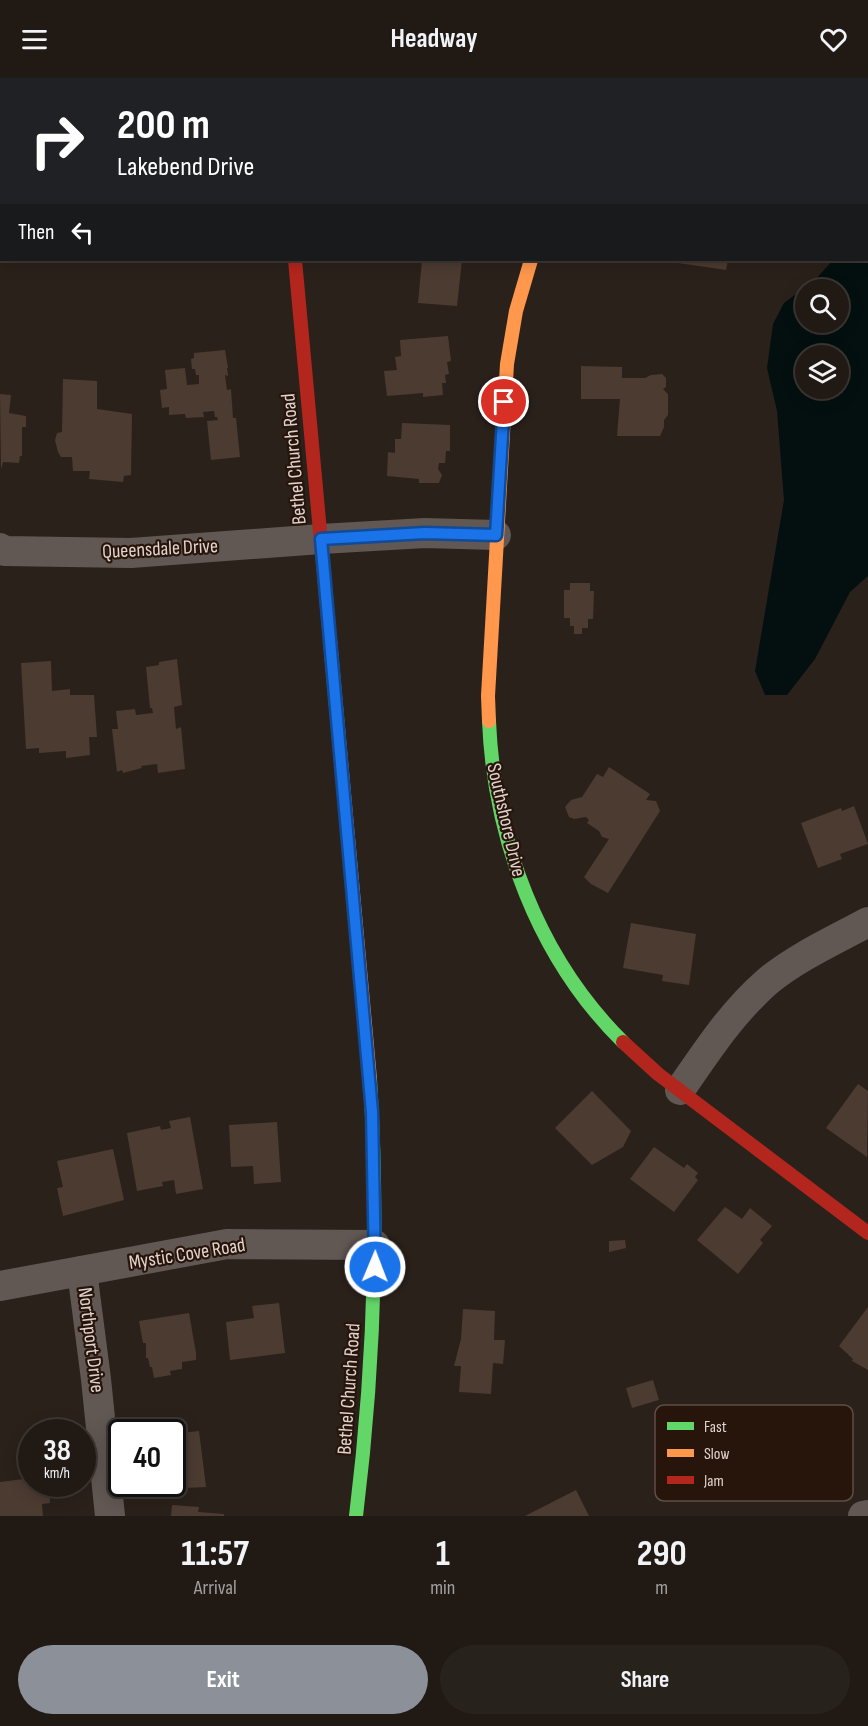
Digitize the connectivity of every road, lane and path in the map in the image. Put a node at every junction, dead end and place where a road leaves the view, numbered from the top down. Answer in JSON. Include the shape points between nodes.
{"nodes":[{"id":1,"x":295,"y":261,"type":"edge"},
{"id":2,"x":531,"y":261,"type":"edge"},
{"id":3,"x":496,"y":535,"type":"junction"},
{"id":4,"x":321,"y":539,"type":"junction"},
{"id":5,"x":0,"y":548,"type":"edge"},
{"id":6,"x":868,"y":922,"type":"edge"},
{"id":7,"x":680,"y":1090,"type":"junction"},
{"id":8,"x":868,"y":1233,"type":"edge"},
{"id":9,"x":375,"y":1245,"type":"junction"},
{"id":10,"x":82,"y":1271,"type":"junction"},
{"id":11,"x":0,"y":1286,"type":"edge"},
{"id":12,"x":868,"y":1515,"type":"edge"},
{"id":13,"x":110,"y":1516,"type":"edge"},
{"id":14,"x":356,"y":1516,"type":"edge"},
{"id":15,"x":863,"y":1516,"type":"edge"}],
"edges":[{"from":1,"to":4,"type":"street","name":"Bethel Church Road"},
{"from":2,"to":3,"type":"street","name":"Southshore Drive","via":[[516,303],[509,348]]},
{"from":3,"to":4,"type":"street","name":"Queensdale Drive","via":[[425,533]]},
{"from":3,"to":7,"type":"street","name":"Southshore Drive","via":[[489,741],[505,834],[523,887],[573,981],[640,1059]]},
{"from":4,"to":5,"type":"street","name":"Queensdale Drive","via":[[132,553]]},
{"from":4,"to":9,"type":"street","name":"Bethel Church Road","via":[[372,1112]]},
{"from":6,"to":7,"type":"street","via":[[796,962],[749,998],[726,1023]]},
{"from":7,"to":8,"type":"street","name":"Southshore Drive"},
{"from":9,"to":10,"type":"street","name":"Mystic Cove Road","via":[[227,1244]]},
{"from":9,"to":14,"type":"street","name":"Bethel Church Road","via":[[373,1358]]},
{"from":10,"to":11,"type":"street","name":"Mystic Cove Road"},
{"from":10,"to":13,"type":"street","name":"Northport Drive"},
{"from":12,"to":15,"type":"street"}]}
